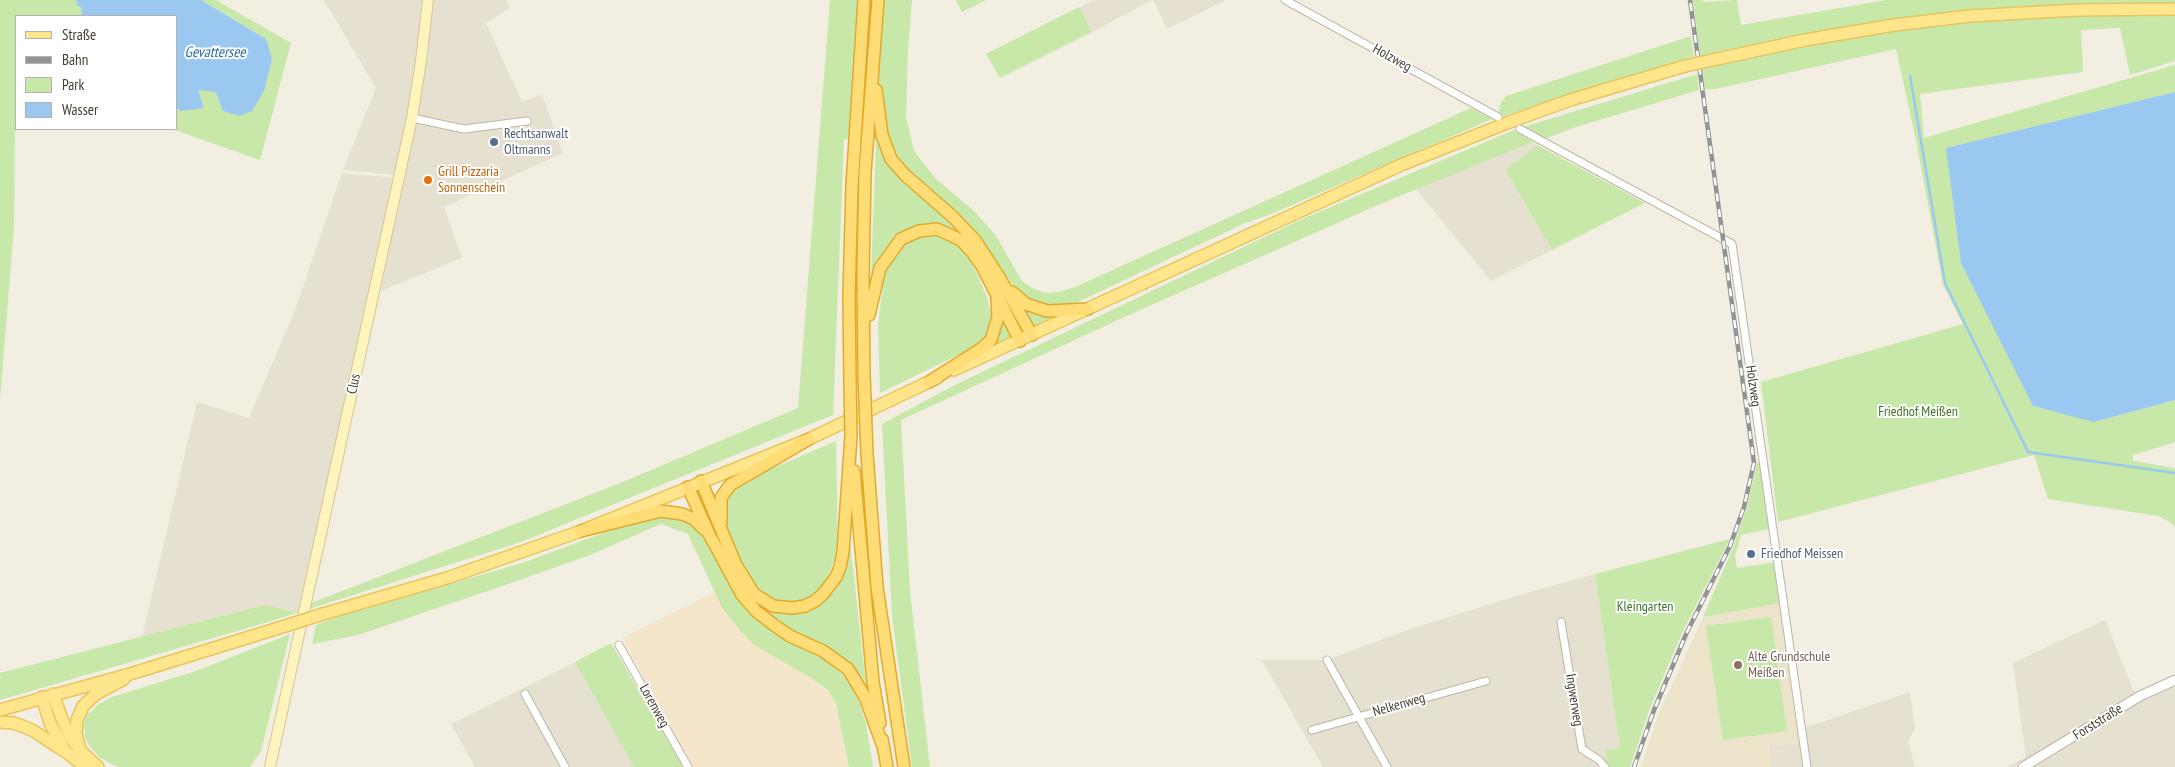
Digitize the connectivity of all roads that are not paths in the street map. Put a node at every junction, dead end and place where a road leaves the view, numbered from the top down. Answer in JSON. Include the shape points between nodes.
{"nodes":[{"id":1,"x":428,"y":0,"type":"edge"},
{"id":2,"x":864,"y":0,"type":"edge"},
{"id":3,"x":878,"y":0,"type":"edge"},
{"id":4,"x":1285,"y":0,"type":"edge"},
{"id":5,"x":2175,"y":9,"type":"edge"},
{"id":6,"x":872,"y":68,"type":"junction"},
{"id":7,"x":1498,"y":117,"type":"dead end"},
{"id":8,"x":412,"y":118,"type":"junction"},
{"id":9,"x":527,"y":122,"type":"dead end"},
{"id":10,"x":1520,"y":129,"type":"dead end"},
{"id":11,"x":995,"y":280,"type":"junction"},
{"id":12,"x":1088,"y":309,"type":"junction"},
{"id":13,"x":1032,"y":335,"type":"junction"},
{"id":14,"x":865,"y":339,"type":"junction"},
{"id":15,"x":1020,"y":341,"type":"junction"},
{"id":16,"x":929,"y":382,"type":"junction"},
{"id":17,"x":808,"y":439,"type":"junction"},
{"id":18,"x":851,"y":460,"type":"junction"},
{"id":19,"x":700,"y":482,"type":"junction"},
{"id":20,"x":688,"y":487,"type":"junction"},
{"id":21,"x":581,"y":531,"type":"junction"},
{"id":22,"x":709,"y":534,"type":"junction"},
{"id":23,"x":721,"y":534,"type":"junction"},
{"id":24,"x":1562,"y":622,"type":"dead end"},
{"id":25,"x":619,"y":644,"type":"dead end"},
{"id":26,"x":1327,"y":660,"type":"dead end"},
{"id":27,"x":130,"y":674,"type":"junction"},
{"id":28,"x":2175,"y":680,"type":"edge"},
{"id":29,"x":1486,"y":681,"type":"dead end"},
{"id":30,"x":525,"y":694,"type":"dead end"},
{"id":31,"x":47,"y":696,"type":"junction"},
{"id":32,"x":0,"y":710,"type":"edge"},
{"id":33,"x":1360,"y":716,"type":"junction"},
{"id":34,"x":0,"y":722,"type":"edge"},
{"id":35,"x":1312,"y":730,"type":"dead end"},
{"id":36,"x":883,"y":746,"type":"junction"},
{"id":37,"x":80,"y":750,"type":"junction"},
{"id":38,"x":65,"y":751,"type":"junction"},
{"id":39,"x":85,"y":767,"type":"edge"},
{"id":40,"x":98,"y":767,"type":"edge"},
{"id":41,"x":270,"y":767,"type":"edge"},
{"id":42,"x":565,"y":767,"type":"edge"},
{"id":43,"x":688,"y":767,"type":"edge"},
{"id":44,"x":887,"y":767,"type":"edge"},
{"id":45,"x":904,"y":767,"type":"edge"},
{"id":46,"x":1387,"y":767,"type":"edge"},
{"id":47,"x":1605,"y":767,"type":"edge"},
{"id":48,"x":1807,"y":767,"type":"edge"},
{"id":49,"x":2022,"y":767,"type":"edge"}],
"edges":[{"from":1,"to":8,"type":"main road","name":"Clus"},
{"from":2,"to":18,"type":"highway","bridge":true,"via":[[848,296]]},
{"from":3,"to":6,"type":"highway"},
{"from":4,"to":7,"type":"street","name":"Holzweg"},
{"from":5,"to":12,"type":"main road","bridge":true,"via":[[1970,16],[1884,27],[1685,66],[1561,104],[1401,165]]},
{"from":6,"to":11,"type":"highway","via":[[882,135],[891,159],[975,240]]},
{"from":6,"to":14,"type":"highway","via":[[864,209]]},
{"from":8,"to":9,"type":"street","via":[[464,129]]},
{"from":8,"to":41,"type":"main road","name":"Clus"},
{"from":10,"to":48,"type":"street","name":"Holzweg","via":[[1732,244]]},
{"from":11,"to":12,"type":"highway","via":[[1037,309],[1058,312]]},
{"from":11,"to":13,"type":"highway"},
{"from":11,"to":14,"type":"highway","via":[[961,240],[951,234],[928,230],[901,239],[880,268]]},
{"from":11,"to":15,"type":"highway"},
{"from":11,"to":16,"type":"highway","via":[[998,317],[991,340]]},
{"from":12,"to":13,"type":"main road"},
{"from":13,"to":15,"type":"main road"},
{"from":14,"to":45,"type":"highway","bridge":true,"via":[[867,454],[878,587]]},
{"from":15,"to":16,"type":"main road"},
{"from":16,"to":17,"type":"main road"},
{"from":17,"to":19,"type":"main road"},
{"from":17,"to":23,"type":"highway","via":[[730,485],[721,498]]},
{"from":18,"to":23,"type":"highway","via":[[840,567],[815,601],[804,606],[782,608],[754,594]]},
{"from":18,"to":36,"type":"highway","via":[[873,682]]},
{"from":19,"to":20,"type":"main road"},
{"from":19,"to":23,"type":"highway"},
{"from":20,"to":21,"type":"main road"},
{"from":20,"to":22,"type":"highway"},
{"from":21,"to":22,"type":"highway","via":[[661,511],[682,514]]},
{"from":21,"to":27,"type":"main road","bridge":true,"via":[[447,578]]},
{"from":22,"to":36,"type":"highway","via":[[742,595],[756,611],[790,636],[836,659],[848,669],[865,697]]},
{"from":24,"to":47,"type":"street","name":"Ingwerweg","via":[[1582,749]]},
{"from":25,"to":43,"type":"street","name":"Lorenweg"},
{"from":26,"to":33,"type":"street"},
{"from":27,"to":31,"type":"main road"},
{"from":27,"to":37,"type":"main road","via":[[120,684],[96,694],[83,706],[76,733]]},
{"from":28,"to":49,"type":"street","name":"Forststraße","via":[[2140,696]]},
{"from":29,"to":33,"type":"street","name":"Nelkenweg"},
{"from":30,"to":42,"type":"street"},
{"from":31,"to":32,"type":"main road"},
{"from":31,"to":37,"type":"main road"},
{"from":31,"to":38,"type":"main road","via":[[50,722]]},
{"from":33,"to":35,"type":"street","name":"Nelkenweg"},
{"from":33,"to":46,"type":"street"},
{"from":34,"to":38,"type":"main road","via":[[32,730]]},
{"from":36,"to":44,"type":"highway"},
{"from":37,"to":40,"type":"main road"},
{"from":38,"to":39,"type":"main road"}]}
